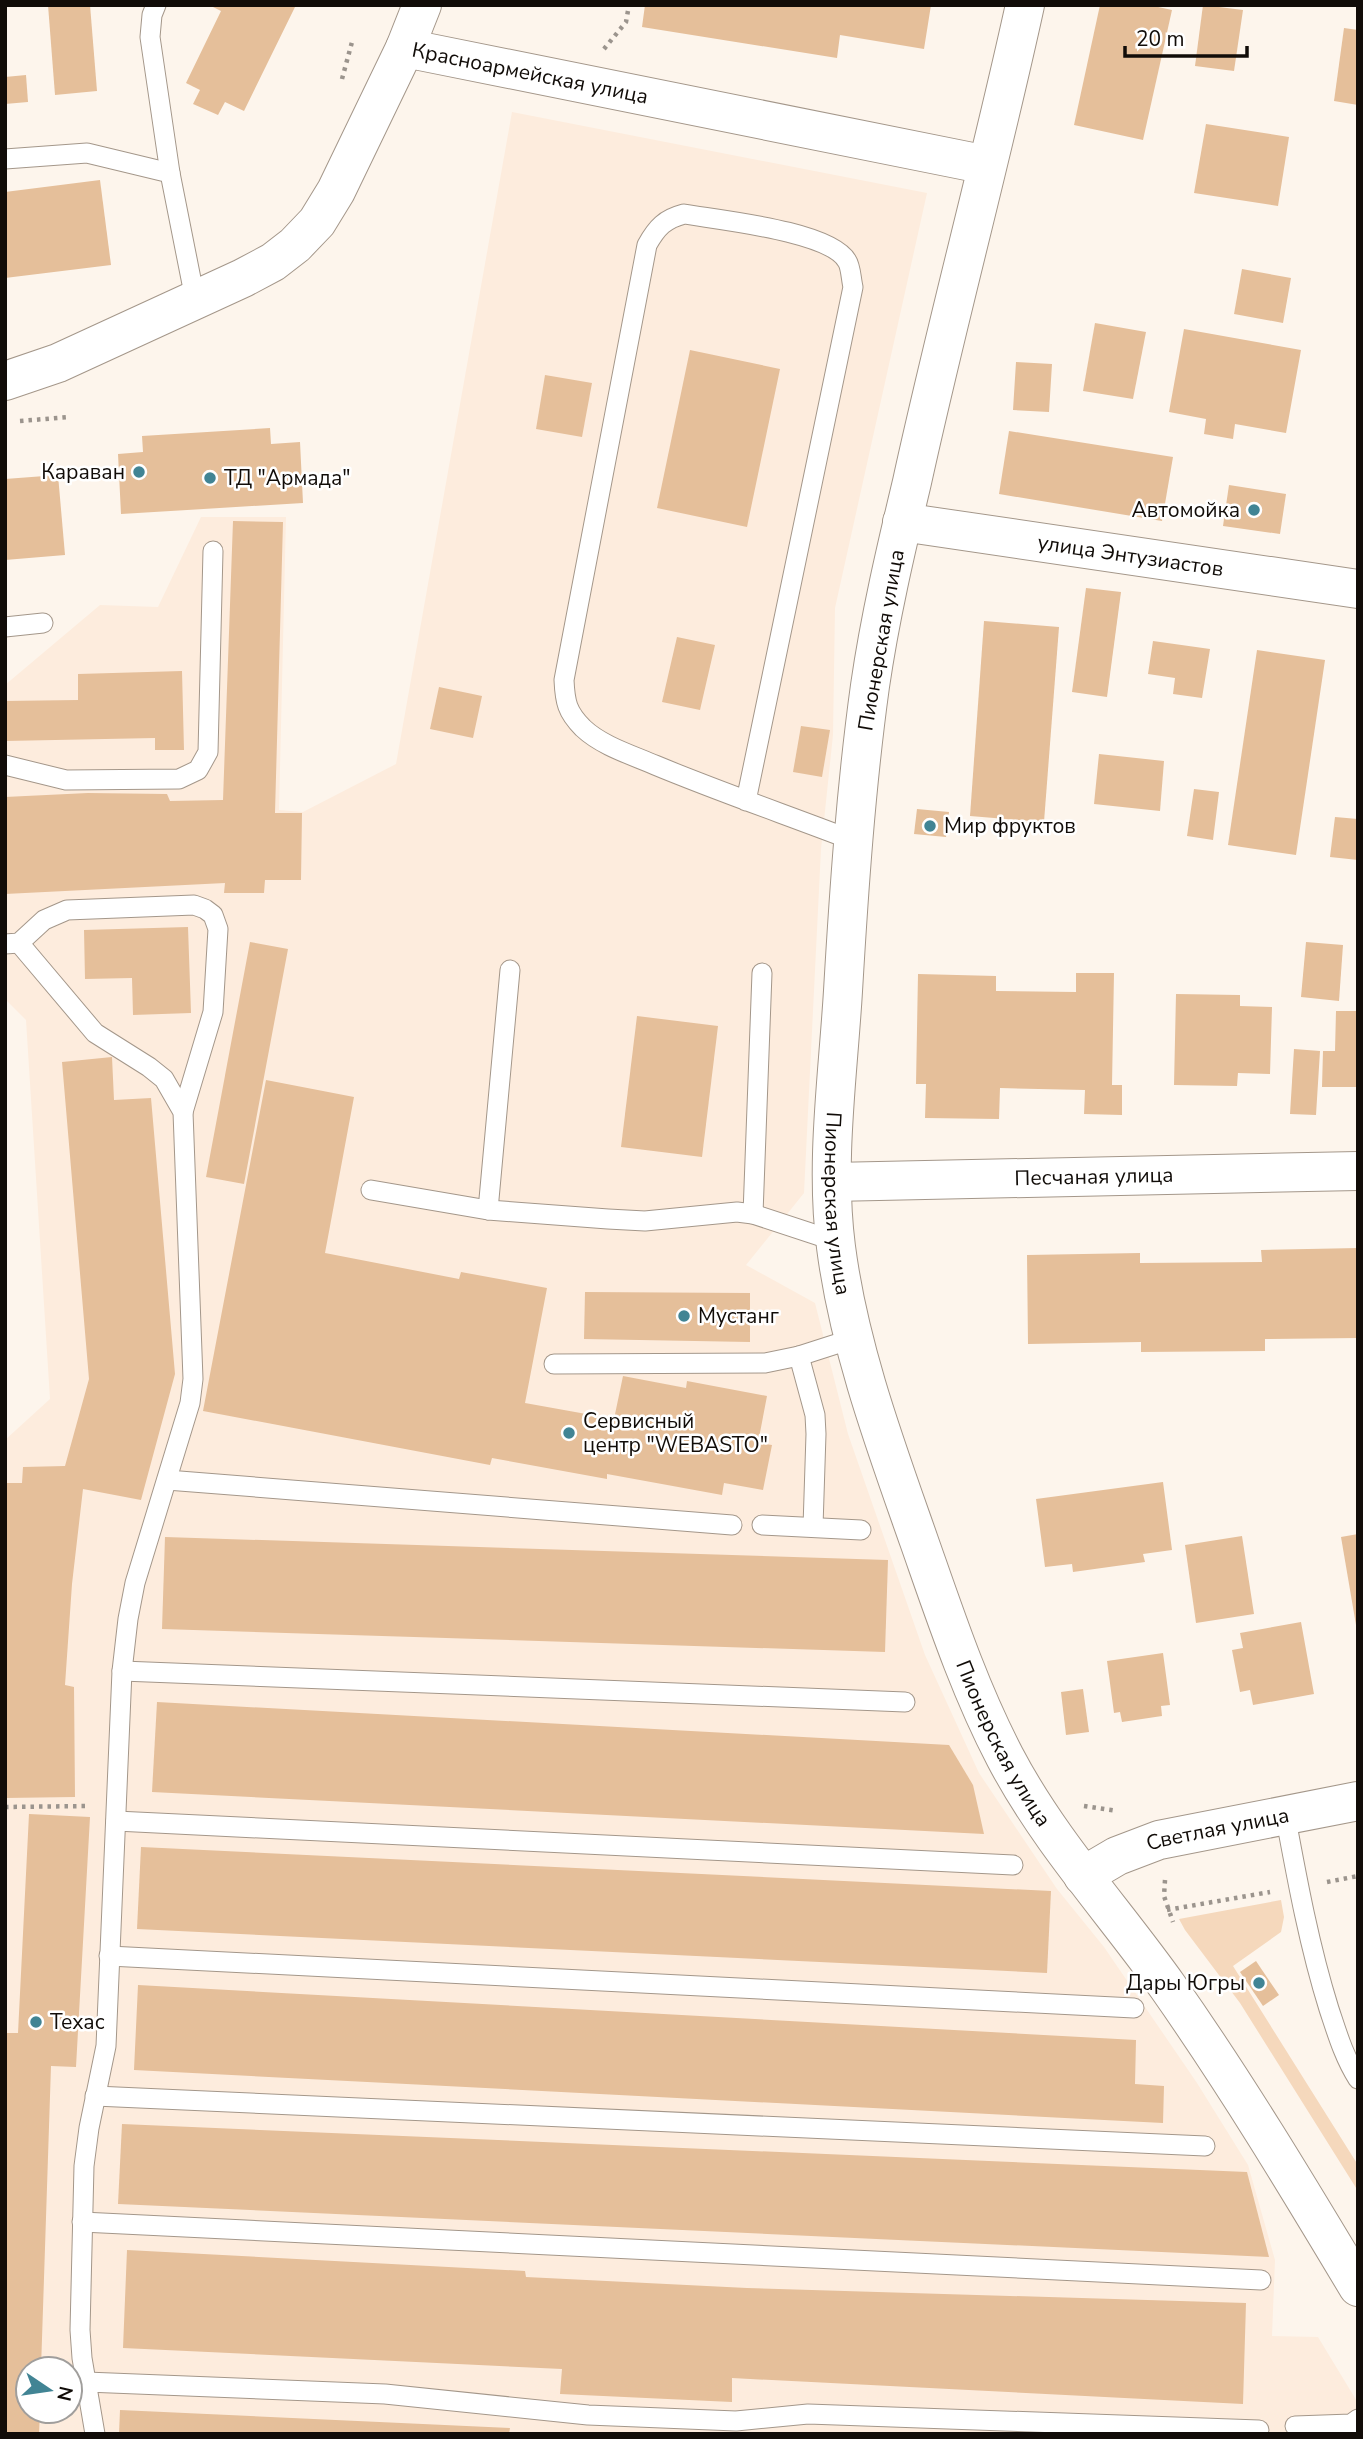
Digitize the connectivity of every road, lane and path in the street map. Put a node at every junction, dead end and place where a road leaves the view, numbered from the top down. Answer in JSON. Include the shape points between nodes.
{"nodes":[{"id":1,"x":156,"y":5,"type":"edge"},
{"id":2,"x":422,"y":5,"type":"edge"},
{"id":3,"x":629,"y":5,"type":"edge"},
{"id":4,"x":1025,"y":5,"type":"edge"},
{"id":5,"x":405,"y":48,"type":"junction"},
{"id":6,"x":601,"y":52,"type":"dead end"},
{"id":7,"x":5,"y":159,"type":"edge"},
{"id":8,"x":987,"y":164,"type":"junction"},
{"id":9,"x":170,"y":173,"type":"junction"},
{"id":10,"x":195,"y":299,"type":"junction"},
{"id":11,"x":5,"y":381,"type":"edge"},
{"id":12,"x":70,"y":417,"type":"dead end"},
{"id":13,"x":18,"y":421,"type":"dead end"},
{"id":14,"x":902,"y":522,"type":"junction"},
{"id":15,"x":213,"y":551,"type":"dead end"},
{"id":16,"x":1358,"y":589,"type":"edge"},
{"id":17,"x":43,"y":623,"type":"dead end"},
{"id":18,"x":5,"y":627,"type":"edge"},
{"id":19,"x":5,"y":765,"type":"edge"},
{"id":20,"x":746,"y":802,"type":"junction"},
{"id":21,"x":852,"y":840,"type":"junction"},
{"id":22,"x":12,"y":944,"type":"edge"},
{"id":23,"x":510,"y":970,"type":"dead end"},
{"id":24,"x":762,"y":972,"type":"dead end"},
{"id":25,"x":183,"y":1112,"type":"junction"},
{"id":26,"x":1358,"y":1171,"type":"edge"},
{"id":27,"x":832,"y":1182,"type":"junction"},
{"id":28,"x":371,"y":1190,"type":"dead end"},
{"id":29,"x":488,"y":1210,"type":"junction"},
{"id":30,"x":753,"y":1214,"type":"junction"},
{"id":31,"x":835,"y":1241,"type":"junction"},
{"id":32,"x":855,"y":1338,"type":"junction"},
{"id":33,"x":799,"y":1356,"type":"junction"},
{"id":34,"x":554,"y":1364,"type":"dead end"},
{"id":35,"x":167,"y":1480,"type":"junction"},
{"id":36,"x":732,"y":1525,"type":"dead end"},
{"id":37,"x":762,"y":1525,"type":"dead end"},
{"id":38,"x":813,"y":1527,"type":"junction"},
{"id":39,"x":860,"y":1530,"type":"dead end"},
{"id":40,"x":122,"y":1671,"type":"junction"},
{"id":41,"x":905,"y":1702,"type":"dead end"},
{"id":42,"x":1358,"y":1801,"type":"edge"},
{"id":43,"x":5,"y":1807,"type":"edge"},
{"id":44,"x":116,"y":1814,"type":"junction"},
{"id":45,"x":1285,"y":1814,"type":"junction"},
{"id":46,"x":1013,"y":1865,"type":"dead end"},
{"id":47,"x":1083,"y":1876,"type":"junction"},
{"id":48,"x":1358,"y":1876,"type":"edge"},
{"id":49,"x":1299,"y":1886,"type":"junction"},
{"id":50,"x":1167,"y":1910,"type":"dead end"},
{"id":51,"x":109,"y":1956,"type":"junction"},
{"id":52,"x":1133,"y":2008,"type":"dead end"},
{"id":53,"x":1358,"y":2078,"type":"edge"},
{"id":54,"x":95,"y":2096,"type":"junction"},
{"id":55,"x":1205,"y":2146,"type":"dead end"},
{"id":56,"x":82,"y":2222,"type":"junction"},
{"id":57,"x":1261,"y":2280,"type":"dead end"},
{"id":58,"x":1358,"y":2287,"type":"edge"},
{"id":59,"x":86,"y":2382,"type":"junction"},
{"id":60,"x":1295,"y":2426,"type":"dead end"},
{"id":61,"x":1355,"y":2426,"type":"edge"},
{"id":62,"x":1259,"y":2430,"type":"dead end"},
{"id":63,"x":95,"y":2434,"type":"edge"}],
"edges":[{"from":1,"to":9,"type":"lane","via":[[150,37]]},
{"from":2,"to":5,"type":"street"},
{"from":3,"to":6,"type":"path","via":[[626,22]]},
{"from":4,"to":8,"type":"street","name":"Пионерская улица"},
{"from":5,"to":8,"type":"street","name":"Красноармейская улица"},
{"from":5,"to":10,"type":"street","name":"Красноармейская улица","via":[[317,222],[273,262]]},
{"from":7,"to":9,"type":"lane","via":[[87,153]]},
{"from":8,"to":14,"type":"street","name":"Пионерская улица"},
{"from":9,"to":10,"type":"lane"},
{"from":10,"to":11,"type":"street","name":"Красноармейская улица","via":[[58,363]]},
{"from":12,"to":13,"type":"path"},
{"from":14,"to":16,"type":"street","name":"улица Энтузиастов"},
{"from":14,"to":21,"type":"street","name":"Пионерская улица","via":[[871,684]]},
{"from":15,"to":19,"type":"lane","via":[[208,752],[198,770],[179,779],[66,780]]},
{"from":17,"to":18,"type":"lane"},
{"from":20,"to":20,"type":"lane","via":[[853,287],[847,261],[831,246],[803,235],[684,214],[668,218],[647,244],[564,680],[565,705],[584,729],[615,748]]},
{"from":20,"to":21,"type":"lane"},
{"from":21,"to":27,"type":"street","name":"Пионерская улица"},
{"from":22,"to":25,"type":"lane","via":[[95,1033],[164,1079]]},
{"from":22,"to":25,"type":"lane","via":[[44,920],[67,911],[194,905],[213,915],[218,929],[213,1012]]},
{"from":23,"to":29,"type":"lane"},
{"from":24,"to":30,"type":"lane"},
{"from":25,"to":35,"type":"lane","via":[[193,1379]]},
{"from":26,"to":27,"type":"street","name":"Песчаная улица"},
{"from":27,"to":31,"type":"street","name":"Пионерская улица"},
{"from":28,"to":29,"type":"lane"},
{"from":29,"to":30,"type":"lane","via":[[645,1221]]},
{"from":30,"to":31,"type":"lane"},
{"from":31,"to":32,"type":"street","name":"Пионерская улица"},
{"from":32,"to":33,"type":"lane"},
{"from":32,"to":47,"type":"street","name":"Пионерская улица","via":[[904,1499],[984,1716],[1015,1775]]},
{"from":33,"to":34,"type":"lane","via":[[746,1364]]},
{"from":33,"to":38,"type":"lane","via":[[816,1434]]},
{"from":35,"to":36,"type":"lane"},
{"from":35,"to":40,"type":"lane","via":[[135,1583]]},
{"from":37,"to":38,"type":"lane"},
{"from":38,"to":39,"type":"lane"},
{"from":40,"to":41,"type":"lane"},
{"from":40,"to":44,"type":"lane"},
{"from":42,"to":45,"type":"street","name":"Светлая улица"},
{"from":43,"to":44,"type":"path"},
{"from":44,"to":46,"type":"lane"},
{"from":44,"to":51,"type":"lane"},
{"from":45,"to":47,"type":"street","name":"Светлая улица","via":[[1148,1843]]},
{"from":45,"to":49,"type":"lane"},
{"from":47,"to":58,"type":"street","name":"Пионерская улица","via":[[1236,2086]]},
{"from":48,"to":49,"type":"path"},
{"from":49,"to":50,"type":"path"},
{"from":49,"to":53,"type":"lane","via":[[1322,1987],[1340,2045]]},
{"from":51,"to":52,"type":"lane"},
{"from":51,"to":54,"type":"lane","via":[[106,2046]]},
{"from":54,"to":55,"type":"lane"},
{"from":54,"to":56,"type":"lane","via":[[84,2166]]},
{"from":56,"to":57,"type":"lane"},
{"from":56,"to":59,"type":"lane","via":[[80,2330]]},
{"from":59,"to":62,"type":"lane","via":[[385,2394],[588,2415],[709,2420],[808,2414]]},
{"from":59,"to":63,"type":"lane"},
{"from":60,"to":61,"type":"lane"}]}
